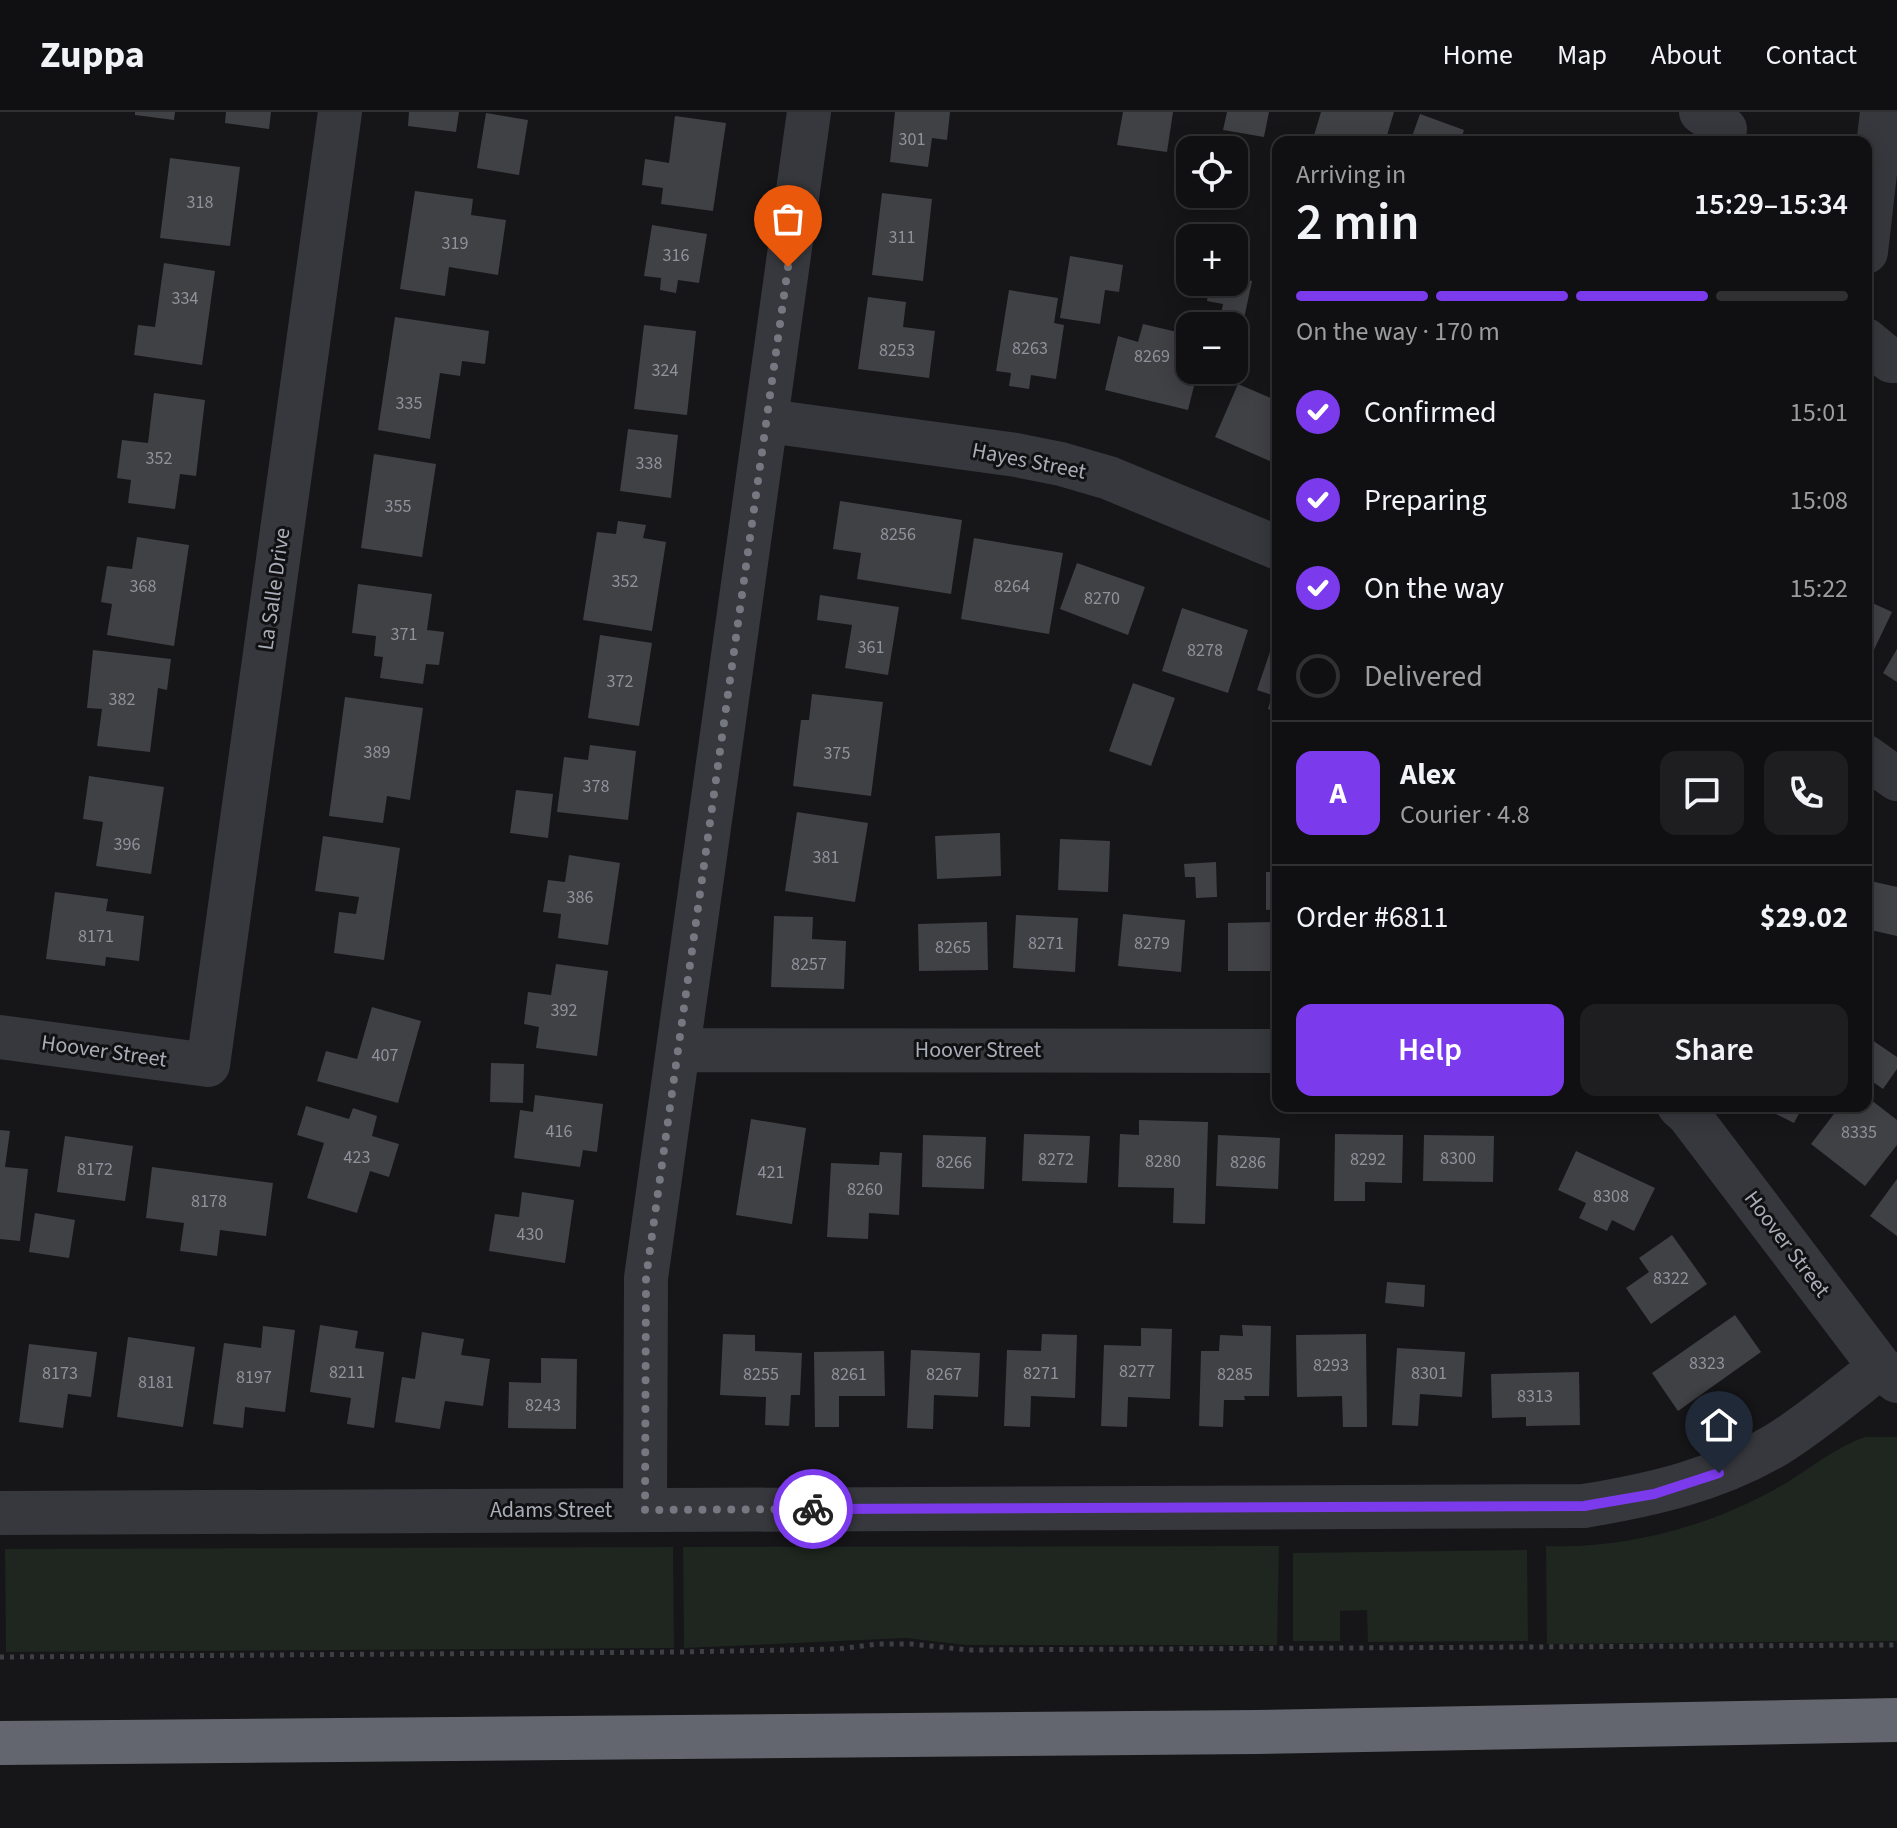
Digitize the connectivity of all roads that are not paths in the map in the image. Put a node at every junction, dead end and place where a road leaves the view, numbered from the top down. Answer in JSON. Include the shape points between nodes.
{"nodes":[{"id":1,"x":340,"y":112,"type":"edge"},
{"id":2,"x":809,"y":112,"type":"edge"},
{"id":3,"x":1882,"y":112,"type":"edge"},
{"id":4,"x":1872,"y":200,"type":"edge"},
{"id":5,"x":1872,"y":345,"type":"edge"},
{"id":6,"x":1897,"y":361,"type":"edge"},
{"id":7,"x":768,"y":421,"type":"junction"},
{"id":8,"x":1272,"y":546,"type":"edge"},
{"id":9,"x":1872,"y":761,"type":"edge"},
{"id":10,"x":1897,"y":779,"type":"edge"},
{"id":11,"x":0,"y":1037,"type":"edge"},
{"id":12,"x":678,"y":1050,"type":"junction"},
{"id":13,"x":1272,"y":1051,"type":"edge"},
{"id":14,"x":208,"y":1065,"type":"joint"},
{"id":15,"x":1686,"y":1112,"type":"edge"},
{"id":16,"x":1889,"y":1374,"type":"edge"},
{"id":17,"x":645,"y":1510,"type":"junction"},
{"id":18,"x":0,"y":1513,"type":"edge"},
{"id":19,"x":1897,"y":1720,"type":"edge"},
{"id":20,"x":0,"y":1743,"type":"edge"}],
"edges":[{"from":1,"to":14,"type":"street","name":"La Salle Drive"},
{"from":2,"to":7,"type":"street"},
{"from":3,"to":4,"type":"street"},
{"from":5,"to":6,"type":"street"},
{"from":7,"to":8,"type":"street","name":"Hayes Street","via":[[1061,464],[1109,478]]},
{"from":7,"to":12,"type":"street"},
{"from":9,"to":10,"type":"street"},
{"from":11,"to":14,"type":"street","name":"Hoover Street"},
{"from":12,"to":13,"type":"street","name":"Hoover Street"},
{"from":12,"to":17,"type":"street","via":[[646,1278]]},
{"from":15,"to":16,"type":"street","name":"Hoover Street"},
{"from":16,"to":17,"type":"street","name":"Adams Street","via":[[1776,1445],[1719,1473],[1654,1494],[1584,1506]]},
{"from":17,"to":18,"type":"street","name":"Adams Street"},
{"from":19,"to":20,"type":"highway","via":[[1241,1733]]}]}
